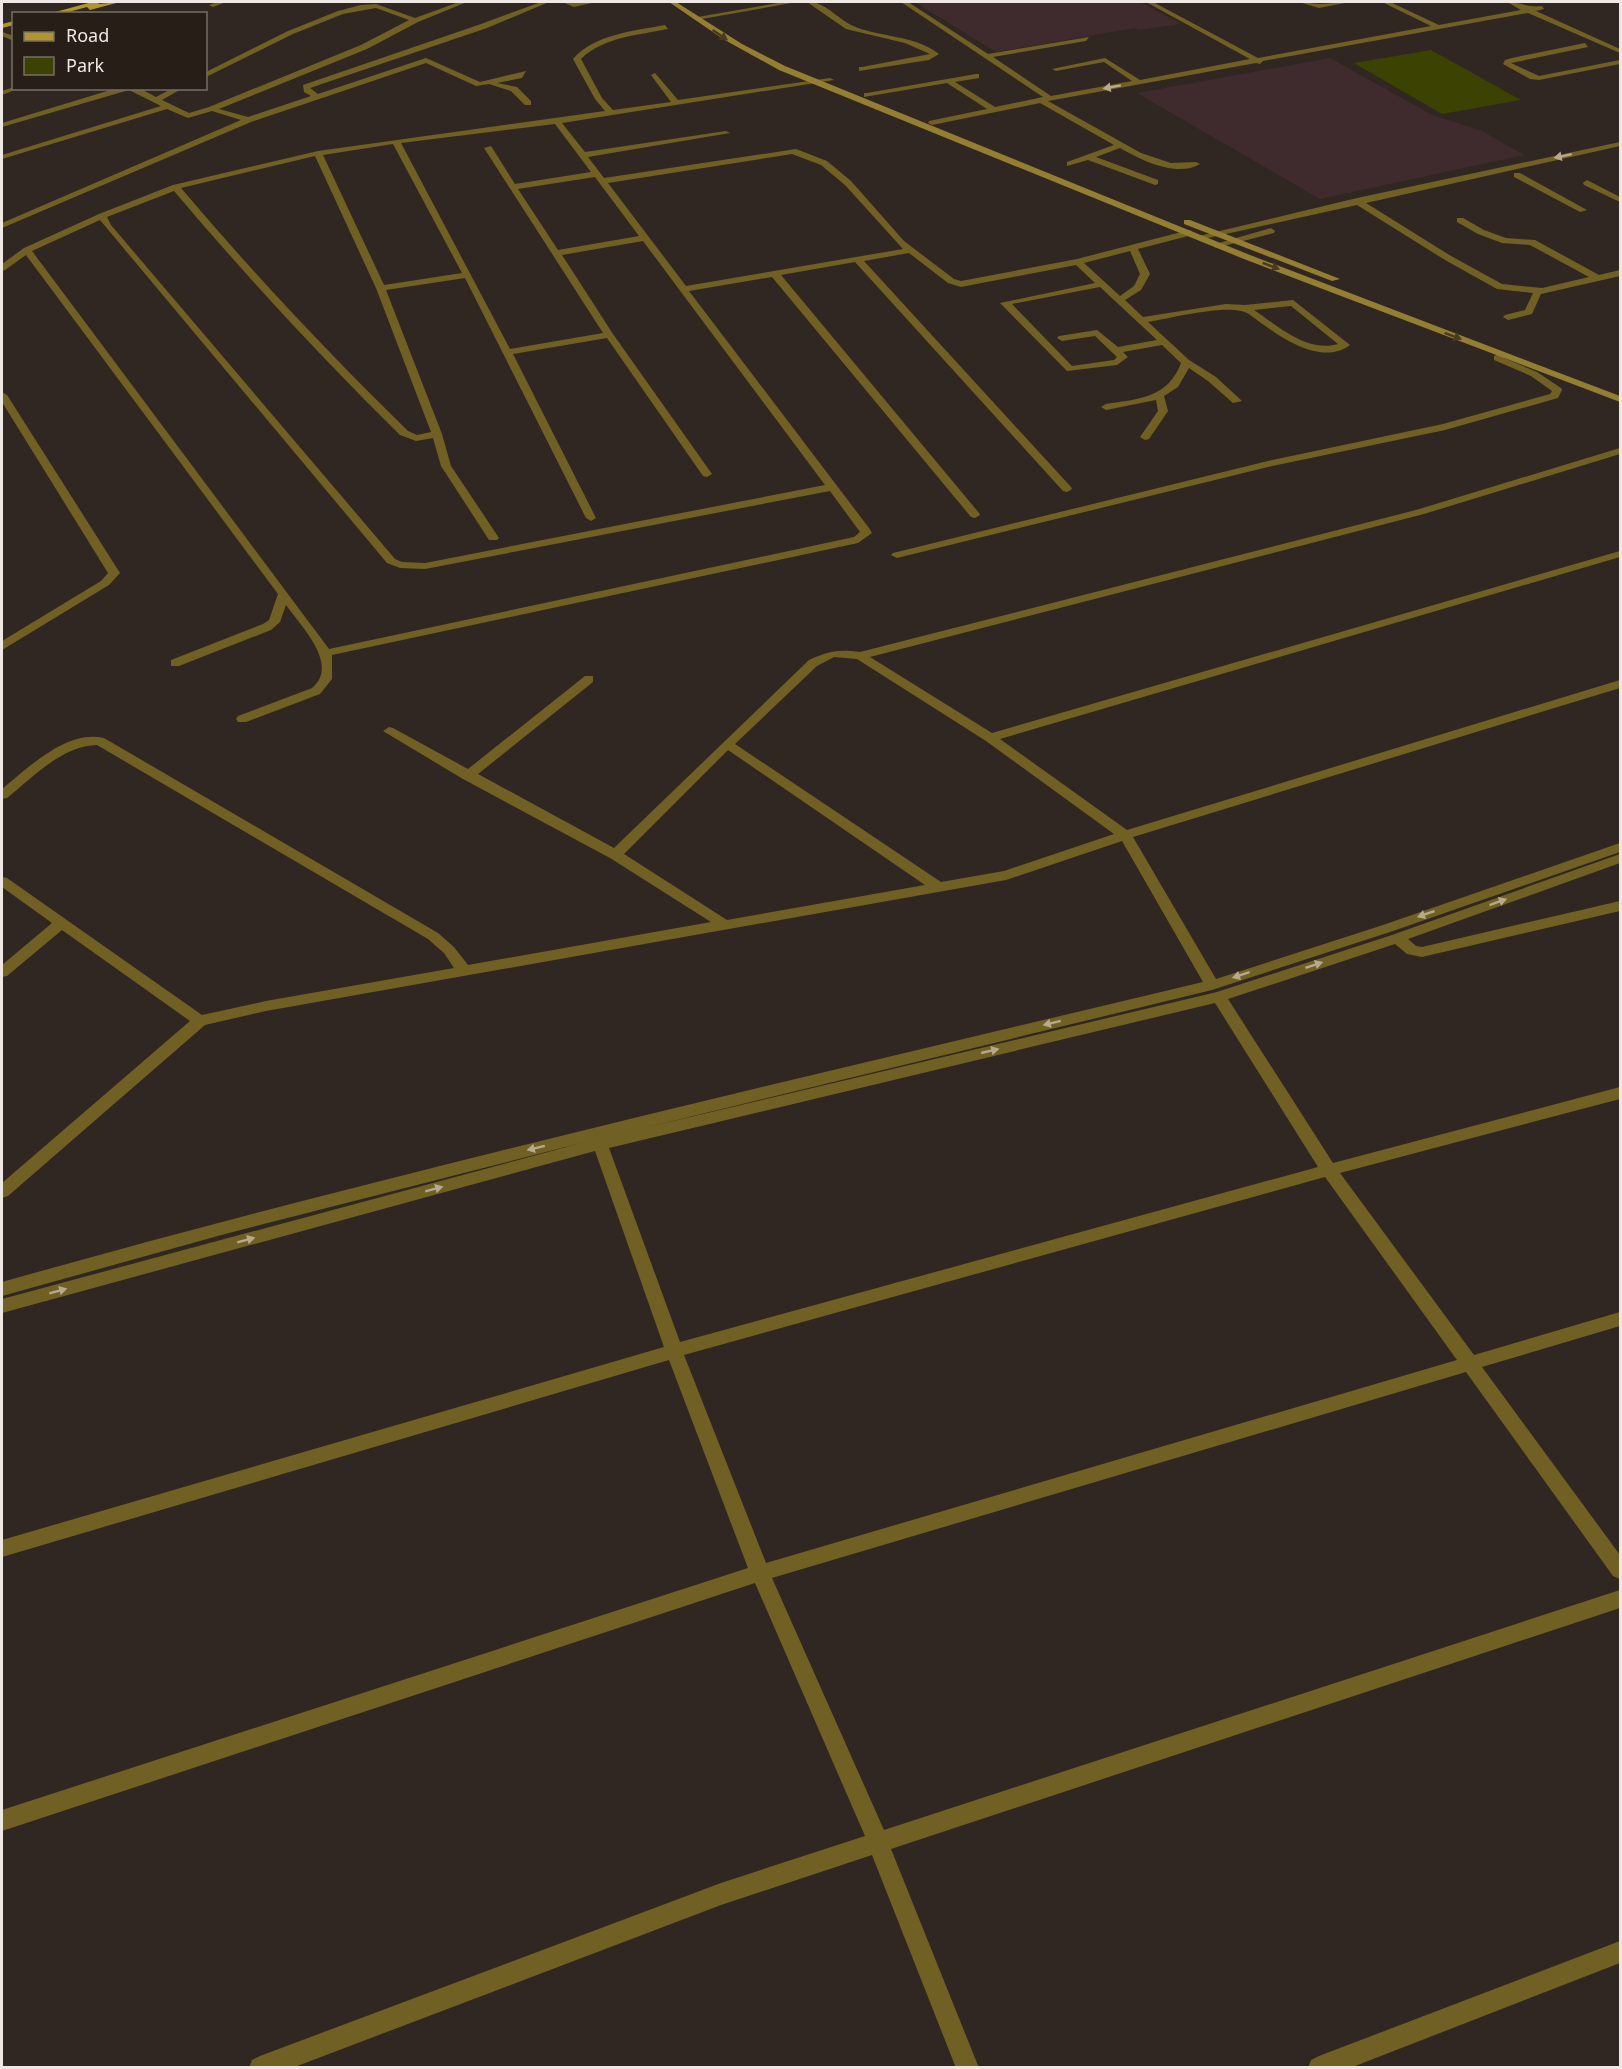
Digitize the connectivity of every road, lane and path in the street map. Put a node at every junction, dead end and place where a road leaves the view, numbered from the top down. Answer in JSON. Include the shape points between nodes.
{"nodes":[{"id":1,"x":98,"y":2,"type":"edge"},
{"id":2,"x":117,"y":2,"type":"edge"},
{"id":3,"x":223,"y":2,"type":"edge"},
{"id":4,"x":464,"y":2,"type":"edge"},
{"id":5,"x":546,"y":2,"type":"edge"},
{"id":6,"x":565,"y":2,"type":"edge"},
{"id":7,"x":593,"y":2,"type":"edge"},
{"id":8,"x":672,"y":2,"type":"edge"},
{"id":9,"x":685,"y":2,"type":"edge"},
{"id":10,"x":766,"y":2,"type":"edge"},
{"id":11,"x":794,"y":2,"type":"edge"},
{"id":12,"x":810,"y":2,"type":"edge"},
{"id":13,"x":904,"y":2,"type":"edge"},
{"id":14,"x":1149,"y":2,"type":"edge"},
{"id":15,"x":1302,"y":2,"type":"edge"},
{"id":16,"x":1344,"y":2,"type":"edge"},
{"id":17,"x":1385,"y":2,"type":"edge"},
{"id":18,"x":1510,"y":2,"type":"edge"},
{"id":19,"x":1527,"y":2,"type":"edge"},
{"id":20,"x":213,"y":5,"type":"dead end"},
{"id":21,"x":1530,"y":10,"type":"junction"},
{"id":22,"x":1541,"y":11,"type":"junction"},
{"id":23,"x":59,"y":12,"type":"edge"},
{"id":24,"x":78,"y":12,"type":"edge"},
{"id":25,"x":698,"y":15,"type":"junction"},
{"id":26,"x":415,"y":20,"type":"junction"},
{"id":27,"x":665,"y":27,"type":"dead end"},
{"id":28,"x":1438,"y":27,"type":"junction"},
{"id":29,"x":1086,"y":39,"type":"dead end"},
{"id":30,"x":1585,"y":45,"type":"dead end"},
{"id":31,"x":1620,"y":45,"type":"edge"},
{"id":32,"x":1620,"y":51,"type":"edge"},
{"id":33,"x":989,"y":56,"type":"junction"},
{"id":34,"x":1257,"y":60,"type":"junction"},
{"id":35,"x":1620,"y":62,"type":"edge"},
{"id":36,"x":1266,"y":66,"type":"junction"},
{"id":37,"x":862,"y":69,"type":"dead end"},
{"id":38,"x":1056,"y":69,"type":"dead end"},
{"id":39,"x":207,"y":74,"type":"edge"},
{"id":40,"x":655,"y":75,"type":"dead end"},
{"id":41,"x":976,"y":76,"type":"dead end"},
{"id":42,"x":285,"y":80,"type":"junction"},
{"id":43,"x":830,"y":80,"type":"junction"},
{"id":44,"x":949,"y":81,"type":"junction"},
{"id":45,"x":488,"y":82,"type":"junction"},
{"id":46,"x":818,"y":82,"type":"junction"},
{"id":47,"x":1138,"y":82,"type":"junction"},
{"id":48,"x":306,"y":87,"type":"junction"},
{"id":49,"x":514,"y":88,"type":"junction"},
{"id":50,"x":120,"y":90,"type":"edge"},
{"id":51,"x":136,"y":90,"type":"edge"},
{"id":52,"x":176,"y":90,"type":"edge"},
{"id":53,"x":867,"y":95,"type":"junction"},
{"id":54,"x":316,"y":96,"type":"junction"},
{"id":55,"x":157,"y":100,"type":"junction"},
{"id":56,"x":1047,"y":101,"type":"junction"},
{"id":57,"x":676,"y":103,"type":"junction"},
{"id":58,"x":528,"y":104,"type":"dead end"},
{"id":59,"x":168,"y":106,"type":"junction"},
{"id":60,"x":212,"y":109,"type":"junction"},
{"id":61,"x":992,"y":109,"type":"junction"},
{"id":62,"x":610,"y":112,"type":"junction"},
{"id":63,"x":248,"y":120,"type":"junction"},
{"id":64,"x":557,"y":121,"type":"junction"},
{"id":65,"x":932,"y":123,"type":"junction"},
{"id":66,"x":2,"y":126,"type":"edge"},
{"id":67,"x":946,"y":128,"type":"junction"},
{"id":68,"x":726,"y":133,"type":"dead end"},
{"id":69,"x":396,"y":141,"type":"junction"},
{"id":70,"x":1620,"y":144,"type":"edge"},
{"id":71,"x":1122,"y":145,"type":"junction"},
{"id":72,"x":488,"y":148,"type":"dead end"},
{"id":73,"x":318,"y":153,"type":"junction"},
{"id":74,"x":1620,"y":153,"type":"edge"},
{"id":75,"x":582,"y":155,"type":"junction"},
{"id":76,"x":2,"y":157,"type":"edge"},
{"id":77,"x":1087,"y":157,"type":"junction"},
{"id":78,"x":1070,"y":164,"type":"dead end"},
{"id":79,"x":1196,"y":164,"type":"dead end"},
{"id":80,"x":1517,"y":175,"type":"junction"},
{"id":81,"x":600,"y":177,"type":"junction"},
{"id":82,"x":1155,"y":182,"type":"dead end"},
{"id":83,"x":1587,"y":183,"type":"dead end"},
{"id":84,"x":176,"y":187,"type":"junction"},
{"id":85,"x":512,"y":187,"type":"junction"},
{"id":86,"x":1620,"y":200,"type":"edge"},
{"id":87,"x":1357,"y":201,"type":"junction"},
{"id":88,"x":1367,"y":207,"type":"junction"},
{"id":89,"x":1583,"y":210,"type":"dead end"},
{"id":90,"x":102,"y":216,"type":"junction"},
{"id":91,"x":1460,"y":220,"type":"dead end"},
{"id":92,"x":2,"y":226,"type":"edge"},
{"id":93,"x":1217,"y":232,"type":"junction"},
{"id":94,"x":1194,"y":235,"type":"junction"},
{"id":95,"x":645,"y":238,"type":"junction"},
{"id":96,"x":1235,"y":240,"type":"junction"},
{"id":97,"x":1216,"y":245,"type":"junction"},
{"id":98,"x":1134,"y":249,"type":"junction"},
{"id":99,"x":27,"y":250,"type":"junction"},
{"id":100,"x":912,"y":250,"type":"junction"},
{"id":101,"x":556,"y":253,"type":"junction"},
{"id":102,"x":858,"y":260,"type":"junction"},
{"id":103,"x":1078,"y":262,"type":"junction"},
{"id":104,"x":2,"y":268,"type":"edge"},
{"id":105,"x":774,"y":273,"type":"junction"},
{"id":106,"x":1620,"y":273,"type":"edge"},
{"id":107,"x":468,"y":275,"type":"junction"},
{"id":108,"x":1598,"y":278,"type":"junction"},
{"id":109,"x":1102,"y":284,"type":"junction"},
{"id":110,"x":381,"y":288,"type":"junction"},
{"id":111,"x":683,"y":289,"type":"junction"},
{"id":112,"x":1538,"y":291,"type":"junction"},
{"id":113,"x":1119,"y":300,"type":"junction"},
{"id":114,"x":1245,"y":308,"type":"junction"},
{"id":115,"x":1508,"y":317,"type":"dead end"},
{"id":116,"x":1140,"y":320,"type":"junction"},
{"id":117,"x":609,"y":335,"type":"junction"},
{"id":118,"x":1062,"y":338,"type":"dead end"},
{"id":119,"x":1164,"y":342,"type":"junction"},
{"id":120,"x":1117,"y":350,"type":"junction"},
{"id":121,"x":508,"y":352,"type":"junction"},
{"id":122,"x":1502,"y":355,"type":"junction"},
{"id":123,"x":1186,"y":362,"type":"junction"},
{"id":124,"x":1620,"y":391,"type":"edge"},
{"id":125,"x":2,"y":395,"type":"edge"},
{"id":126,"x":1160,"y":397,"type":"junction"},
{"id":127,"x":1237,"y":401,"type":"dead end"},
{"id":128,"x":1107,"y":407,"type":"dead end"},
{"id":129,"x":436,"y":434,"type":"junction"},
{"id":130,"x":1145,"y":437,"type":"dead end"},
{"id":131,"x":1620,"y":451,"type":"edge"},
{"id":132,"x":707,"y":474,"type":"dead end"},
{"id":133,"x":832,"y":487,"type":"junction"},
{"id":134,"x":1067,"y":489,"type":"dead end"},
{"id":135,"x":975,"y":515,"type":"dead end"},
{"id":136,"x":591,"y":518,"type":"dead end"},
{"id":137,"x":493,"y":538,"type":"dead end"},
{"id":138,"x":1620,"y":554,"type":"edge"},
{"id":139,"x":897,"y":555,"type":"dead end"},
{"id":140,"x":284,"y":594,"type":"junction"},
{"id":141,"x":2,"y":631,"type":"edge"},
{"id":142,"x":14,"y":638,"type":"junction"},
{"id":143,"x":2,"y":646,"type":"edge"},
{"id":144,"x":326,"y":654,"type":"junction"},
{"id":145,"x":860,"y":656,"type":"junction"},
{"id":146,"x":175,"y":663,"type":"dead end"},
{"id":147,"x":589,"y":679,"type":"dead end"},
{"id":148,"x":1620,"y":684,"type":"edge"},
{"id":149,"x":242,"y":719,"type":"dead end"},
{"id":150,"x":389,"y":731,"type":"dead end"},
{"id":151,"x":990,"y":738,"type":"junction"},
{"id":152,"x":727,"y":744,"type":"junction"},
{"id":153,"x":468,"y":777,"type":"junction"},
{"id":154,"x":2,"y":795,"type":"edge"},
{"id":155,"x":1125,"y":835,"type":"junction"},
{"id":156,"x":1620,"y":847,"type":"edge"},
{"id":157,"x":615,"y":855,"type":"junction"},
{"id":158,"x":1620,"y":858,"type":"edge"},
{"id":159,"x":2,"y":881,"type":"edge"},
{"id":160,"x":937,"y":886,"type":"junction"},
{"id":161,"x":1620,"y":906,"type":"edge"},
{"id":162,"x":62,"y":923,"type":"junction"},
{"id":163,"x":727,"y":926,"type":"junction"},
{"id":164,"x":1397,"y":938,"type":"junction"},
{"id":165,"x":464,"y":970,"type":"junction"},
{"id":166,"x":2,"y":972,"type":"edge"},
{"id":167,"x":1215,"y":991,"type":"junction"},
{"id":168,"x":200,"y":1021,"type":"junction"},
{"id":169,"x":1620,"y":1093,"type":"edge"},
{"id":170,"x":600,"y":1144,"type":"junction"},
{"id":171,"x":1329,"y":1170,"type":"junction"},
{"id":172,"x":2,"y":1192,"type":"edge"},
{"id":173,"x":331,"y":1209,"type":"junction"},
{"id":174,"x":2,"y":1289,"type":"edge"},
{"id":175,"x":2,"y":1306,"type":"edge"},
{"id":176,"x":1620,"y":1319,"type":"edge"},
{"id":177,"x":674,"y":1351,"type":"junction"},
{"id":178,"x":1470,"y":1364,"type":"junction"},
{"id":179,"x":2,"y":1549,"type":"edge"},
{"id":180,"x":1620,"y":1570,"type":"edge"},
{"id":181,"x":760,"y":1573,"type":"junction"},
{"id":182,"x":1620,"y":1599,"type":"edge"},
{"id":183,"x":2,"y":1821,"type":"edge"},
{"id":184,"x":878,"y":1842,"type":"junction"},
{"id":185,"x":1620,"y":1952,"type":"edge"},
{"id":186,"x":260,"y":2067,"type":"edge"},
{"id":187,"x":968,"y":2067,"type":"edge"},
{"id":188,"x":1319,"y":2067,"type":"edge"}],
"edges":[{"from":1,"to":23,"type":"main road"},
{"from":2,"to":24,"type":"main road"},
{"from":3,"to":20,"type":"street"},
{"from":4,"to":26,"type":"street"},
{"from":5,"to":48,"type":"street"},
{"from":6,"to":7,"type":"street"},
{"from":8,"to":25,"type":"main road"},
{"from":9,"to":25,"type":"main road"},
{"from":10,"to":25,"type":"street"},
{"from":11,"to":25,"type":"street"},
{"from":12,"to":37,"type":"street","via":[[849,27],[907,41],[935,54]]},
{"from":13,"to":33,"type":"street"},
{"from":14,"to":34,"type":"street"},
{"from":15,"to":16,"type":"street","via":[[1319,6]]},
{"from":17,"to":28,"type":"street"},
{"from":18,"to":21,"type":"street"},
{"from":19,"to":22,"type":"street"},
{"from":21,"to":22,"type":"street"},
{"from":21,"to":28,"type":"street"},
{"from":22,"to":31,"type":"street"},
{"from":22,"to":32,"type":"street"},
{"from":22,"to":36,"type":"street"},
{"from":25,"to":43,"type":"main road","via":[[760,51]]},
{"from":25,"to":46,"type":"main road","one_way":true,"via":[[751,54]]},
{"from":26,"to":39,"type":"street","via":[[377,6],[354,8],[276,39]]},
{"from":26,"to":42,"type":"street","via":[[364,47]]},
{"from":27,"to":62,"type":"street","via":[[609,40],[583,51],[577,59],[598,99]]},
{"from":28,"to":34,"type":"street"},
{"from":29,"to":33,"type":"street"},
{"from":30,"to":35,"type":"street","via":[[1507,64],[1539,78]]},
{"from":33,"to":56,"type":"street"},
{"from":34,"to":36,"type":"street"},
{"from":34,"to":47,"type":"street"},
{"from":36,"to":56,"type":"street"},
{"from":38,"to":47,"type":"street","via":[[1104,60]]},
{"from":40,"to":57,"type":"street"},
{"from":41,"to":44,"type":"street"},
{"from":42,"to":48,"type":"street"},
{"from":42,"to":60,"type":"street"},
{"from":43,"to":46,"type":"street"},
{"from":43,"to":53,"type":"main road"},
{"from":44,"to":53,"type":"street"},
{"from":44,"to":61,"type":"street"},
{"from":45,"to":49,"type":"street"},
{"from":45,"to":49,"type":"street","via":[[521,74]]},
{"from":45,"to":54,"type":"street","via":[[475,83],[426,60]]},
{"from":46,"to":57,"type":"street"},
{"from":46,"to":94,"type":"main road"},
{"from":47,"to":56,"type":"street","one_way":true},
{"from":48,"to":54,"type":"street"},
{"from":49,"to":58,"type":"street"},
{"from":50,"to":66,"type":"street"},
{"from":51,"to":55,"type":"street"},
{"from":52,"to":55,"type":"street"},
{"from":53,"to":65,"type":"main road"},
{"from":54,"to":63,"type":"street"},
{"from":55,"to":59,"type":"street"},
{"from":56,"to":61,"type":"street"},
{"from":56,"to":67,"type":"street"},
{"from":56,"to":71,"type":"street"},
{"from":57,"to":62,"type":"street"},
{"from":59,"to":60,"type":"street","via":[[192,116]]},
{"from":59,"to":76,"type":"street"},
{"from":60,"to":63,"type":"street"},
{"from":61,"to":65,"type":"street"},
{"from":62,"to":64,"type":"street"},
{"from":63,"to":92,"type":"street"},
{"from":64,"to":69,"type":"street"},
{"from":64,"to":75,"type":"street"},
{"from":65,"to":67,"type":"main road"},
{"from":67,"to":93,"type":"main road"},
{"from":68,"to":75,"type":"street"},
{"from":69,"to":73,"type":"street"},
{"from":69,"to":107,"type":"street"},
{"from":70,"to":87,"type":"street","one_way":true},
{"from":71,"to":77,"type":"street"},
{"from":71,"to":79,"type":"street","via":[[1170,166]]},
{"from":72,"to":85,"type":"street"},
{"from":73,"to":84,"type":"street"},
{"from":73,"to":110,"type":"street"},
{"from":74,"to":80,"type":"street"},
{"from":75,"to":81,"type":"street"},
{"from":77,"to":78,"type":"street"},
{"from":77,"to":82,"type":"street"},
{"from":80,"to":88,"type":"street"},
{"from":80,"to":89,"type":"street"},
{"from":81,"to":85,"type":"street"},
{"from":81,"to":95,"type":"street"},
{"from":81,"to":100,"type":"street","via":[[793,151],[824,163]]},
{"from":83,"to":86,"type":"street"},
{"from":84,"to":90,"type":"street"},
{"from":84,"to":129,"type":"street","via":[[299,328],[404,433],[416,438]]},
{"from":85,"to":101,"type":"street"},
{"from":87,"to":88,"type":"street"},
{"from":87,"to":93,"type":"street"},
{"from":88,"to":96,"type":"street"},
{"from":88,"to":112,"type":"street","via":[[1493,283]]},
{"from":90,"to":99,"type":"street"},
{"from":90,"to":133,"type":"street","via":[[391,561],[400,565],[424,566]]},
{"from":91,"to":108,"type":"street","via":[[1505,241],[1532,242]]},
{"from":93,"to":94,"type":"street"},
{"from":93,"to":96,"type":"main road"},
{"from":94,"to":97,"type":"main road"},
{"from":94,"to":98,"type":"street"},
{"from":95,"to":101,"type":"street"},
{"from":95,"to":111,"type":"street"},
{"from":96,"to":97,"type":"street"},
{"from":96,"to":124,"type":"main road"},
{"from":97,"to":122,"type":"main road","one_way":true},
{"from":98,"to":103,"type":"street"},
{"from":98,"to":113,"type":"street","via":[[1145,274],[1138,288]]},
{"from":99,"to":104,"type":"street"},
{"from":99,"to":140,"type":"street"},
{"from":100,"to":102,"type":"street"},
{"from":100,"to":103,"type":"street","via":[[951,281],[961,284]]},
{"from":101,"to":117,"type":"street"},
{"from":102,"to":105,"type":"street"},
{"from":102,"to":134,"type":"street"},
{"from":103,"to":109,"type":"street"},
{"from":105,"to":111,"type":"street"},
{"from":105,"to":135,"type":"street"},
{"from":106,"to":108,"type":"street"},
{"from":107,"to":110,"type":"street"},
{"from":107,"to":121,"type":"street"},
{"from":108,"to":112,"type":"street"},
{"from":109,"to":113,"type":"street"},
{"from":109,"to":120,"type":"street","via":[[1005,303],[1070,369],[1117,362],[1123,357]]},
{"from":110,"to":129,"type":"street"},
{"from":111,"to":133,"type":"street"},
{"from":112,"to":115,"type":"street","via":[[1529,312]]},
{"from":113,"to":116,"type":"street"},
{"from":114,"to":114,"type":"street","via":[[1311,348],[1346,345],[1297,303]]},
{"from":114,"to":116,"type":"street","via":[[1226,307]]},
{"from":116,"to":119,"type":"street"},
{"from":117,"to":121,"type":"street"},
{"from":117,"to":132,"type":"street"},
{"from":118,"to":120,"type":"street","via":[[1097,333]]},
{"from":119,"to":120,"type":"street"},
{"from":119,"to":123,"type":"street"},
{"from":121,"to":136,"type":"street"},
{"from":122,"to":124,"type":"main road"},
{"from":122,"to":139,"type":"street","via":[[1497,358],[1549,383],[1557,390],[1554,396],[1445,427],[1268,464]]},
{"from":123,"to":126,"type":"street","via":[[1183,374]]},
{"from":123,"to":127,"type":"street"},
{"from":125,"to":142,"type":"street","via":[[114,573],[105,583]]},
{"from":126,"to":128,"type":"street"},
{"from":126,"to":130,"type":"street","via":[[1163,411]]},
{"from":129,"to":137,"type":"street","via":[[446,465]]},
{"from":131,"to":145,"type":"street","via":[[1420,512]]},
{"from":133,"to":144,"type":"street","via":[[863,528],[864,536]]},
{"from":138,"to":151,"type":"street"},
{"from":140,"to":144,"type":"street"},
{"from":140,"to":146,"type":"street","via":[[274,622],[267,627]]},
{"from":141,"to":142,"type":"street"},
{"from":142,"to":143,"type":"street"},
{"from":144,"to":149,"type":"street","via":[[328,679],[324,686]]},
{"from":145,"to":151,"type":"street"},
{"from":145,"to":152,"type":"street","via":[[842,653],[821,658]]},
{"from":147,"to":153,"type":"street"},
{"from":148,"to":155,"type":"street"},
{"from":150,"to":153,"type":"street"},
{"from":151,"to":155,"type":"street"},
{"from":152,"to":157,"type":"street"},
{"from":152,"to":160,"type":"street"},
{"from":153,"to":157,"type":"street"},
{"from":154,"to":165,"type":"street","via":[[68,748],[85,741],[100,741],[433,936]]},
{"from":155,"to":160,"type":"street","via":[[1006,875]]},
{"from":155,"to":167,"type":"street"},
{"from":156,"to":167,"type":"street","one_way":true},
{"from":157,"to":163,"type":"street"},
{"from":164,"to":158,"type":"street","one_way":true},
{"from":159,"to":162,"type":"street"},
{"from":160,"to":163,"type":"street"},
{"from":161,"to":164,"type":"street","via":[[1422,952],[1412,951]]},
{"from":162,"to":166,"type":"street"},
{"from":162,"to":168,"type":"street"},
{"from":163,"to":165,"type":"street"},
{"from":167,"to":164,"type":"street","one_way":true},
{"from":165,"to":168,"type":"street"},
{"from":170,"to":167,"type":"street","one_way":true},
{"from":167,"to":171,"type":"street"},
{"from":167,"to":173,"type":"street","one_way":true,"via":[[597,1133]]},
{"from":168,"to":172,"type":"street"},
{"from":169,"to":171,"type":"street"},
{"from":173,"to":170,"type":"street","one_way":true},
{"from":170,"to":177,"type":"street"},
{"from":171,"to":177,"type":"street"},
{"from":171,"to":178,"type":"street"},
{"from":173,"to":174,"type":"street","via":[[225,1227]]},
{"from":175,"to":173,"type":"street","one_way":true},
{"from":176,"to":178,"type":"street"},
{"from":177,"to":179,"type":"street"},
{"from":177,"to":181,"type":"street"},
{"from":178,"to":180,"type":"street"},
{"from":178,"to":181,"type":"street"},
{"from":181,"to":183,"type":"street"},
{"from":181,"to":184,"type":"street"},
{"from":182,"to":184,"type":"street"},
{"from":184,"to":186,"type":"street","via":[[721,1893]]},
{"from":184,"to":187,"type":"street"},
{"from":185,"to":188,"type":"street"}]}
